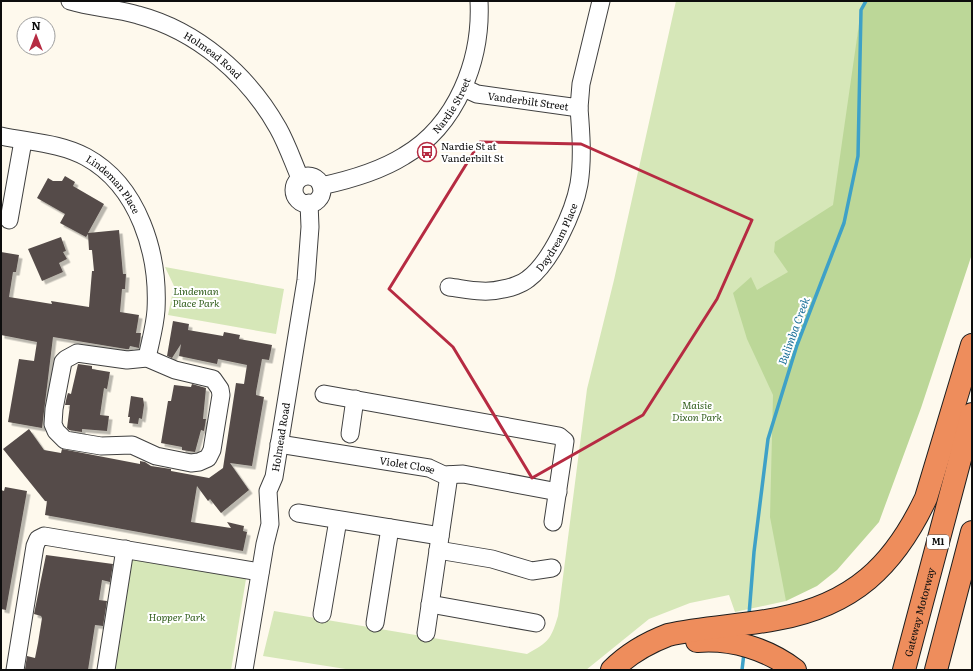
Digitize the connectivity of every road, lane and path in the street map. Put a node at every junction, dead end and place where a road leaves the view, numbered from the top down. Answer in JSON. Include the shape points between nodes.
{"nodes":[{"id":1,"x":70,"y":1,"type":"edge"},
{"id":2,"x":479,"y":1,"type":"edge"},
{"id":3,"x":601,"y":1,"type":"edge"},
{"id":4,"x":464,"y":88,"type":"junction"},
{"id":5,"x":580,"y":108,"type":"junction"},
{"id":6,"x":1,"y":136,"type":"edge"},
{"id":7,"x":23,"y":140,"type":"junction"},
{"id":8,"x":300,"y":178,"type":"junction"},
{"id":9,"x":321,"y":186,"type":"junction"},
{"id":10,"x":309,"y":204,"type":"junction"},
{"id":11,"x":9,"y":220,"type":"dead end"},
{"id":12,"x":449,"y":287,"type":"dead end"},
{"id":13,"x":972,"y":345,"type":"edge"},
{"id":14,"x":147,"y":358,"type":"junction"},
{"id":15,"x":324,"y":394,"type":"dead end"},
{"id":16,"x":355,"y":399,"type":"junction"},
{"id":17,"x":972,"y":414,"type":"edge"},
{"id":18,"x":350,"y":434,"type":"dead end"},
{"id":19,"x":279,"y":444,"type":"junction"},
{"id":20,"x":449,"y":475,"type":"junction"},
{"id":21,"x":558,"y":492,"type":"junction"},
{"id":22,"x":298,"y":513,"type":"dead end"},
{"id":23,"x":338,"y":520,"type":"junction"},
{"id":24,"x":553,"y":522,"type":"dead end"},
{"id":25,"x":390,"y":528,"type":"junction"},
{"id":26,"x":972,"y":532,"type":"edge"},
{"id":27,"x":439,"y":543,"type":"junction"},
{"id":28,"x":125,"y":549,"type":"junction"},
{"id":29,"x":552,"y":568,"type":"dead end"},
{"id":30,"x":260,"y":572,"type":"junction"},
{"id":31,"x":430,"y":604,"type":"junction"},
{"id":32,"x":322,"y":614,"type":"dead end"},
{"id":33,"x":376,"y":623,"type":"dead end"},
{"id":34,"x":536,"y":623,"type":"dead end"},
{"id":35,"x":948,"y":626,"type":"junction"},
{"id":36,"x":426,"y":633,"type":"dead end"},
{"id":37,"x":728,"y":633,"type":"junction"},
{"id":38,"x":15,"y":670,"type":"edge"},
{"id":39,"x":106,"y":670,"type":"edge"},
{"id":40,"x":244,"y":670,"type":"edge"},
{"id":41,"x":612,"y":670,"type":"edge"},
{"id":42,"x":628,"y":670,"type":"edge"},
{"id":43,"x":795,"y":670,"type":"edge"},
{"id":44,"x":904,"y":670,"type":"edge"},
{"id":45,"x":936,"y":670,"type":"edge"},
{"id":46,"x":952,"y":670,"type":"edge"}],
"edges":[{"from":1,"to":8,"type":"street","name":"Holmead Road","via":[[137,14],[158,21],[215,54],[245,81],[266,108],[286,144]]},
{"from":2,"to":4,"type":"street","name":"Nardie Street","via":[[480,22],[474,57]]},
{"from":3,"to":5,"type":"street","name":"Vanderbilt Street","via":[[580,84]]},
{"from":4,"to":5,"type":"street","name":"Vanderbilt Street","via":[[477,94]]},
{"from":4,"to":9,"type":"street","name":"Nardie Street","via":[[439,125],[405,156],[370,172]]},
{"from":5,"to":12,"type":"street","name":"Daydream Place","via":[[579,185],[556,244],[542,266],[528,280],[503,290],[483,292]]},
{"from":6,"to":7,"type":"street","name":"Lindeman Place"},
{"from":7,"to":11,"type":"street"},
{"from":7,"to":14,"type":"street","name":"Lindeman Place","via":[[71,150],[92,160],[112,177],[130,200],[142,223],[150,250],[156,300]]},
{"from":8,"to":9,"type":"street","via":[[313,177]]},
{"from":8,"to":10,"type":"street","via":[[295,185],[295,196],[301,202]]},
{"from":9,"to":10,"type":"street","via":[[320,196]]},
{"from":10,"to":19,"type":"street","name":"Holmead Road","via":[[306,280]]},
{"from":13,"to":37,"type":"highway","via":[[926,498],[896,551],[867,581],[849,593],[814,610]]},
{"from":14,"to":14,"type":"street","via":[[175,370],[210,377],[215,381],[221,395],[212,450],[208,458],[191,463],[156,456],[132,445],[101,446],[65,440],[60,436],[53,424],[54,409],[66,359],[82,353],[126,360]]},
{"from":15,"to":16,"type":"street"},
{"from":16,"to":18,"type":"street"},
{"from":16,"to":21,"type":"street","via":[[559,436],[565,441]]},
{"from":17,"to":44,"type":"highway","name":"Gateway Motorway","number":"M1"},
{"from":19,"to":20,"type":"street","name":"Violet Close","via":[[416,465]]},
{"from":19,"to":30,"type":"street","name":"Holmead Road","via":[[274,477],[268,491],[270,524]]},
{"from":20,"to":21,"type":"street","name":"Violet Close","via":[[463,474]]},
{"from":20,"to":27,"type":"street"},
{"from":21,"to":24,"type":"street"},
{"from":22,"to":23,"type":"street"},
{"from":23,"to":25,"type":"street"},
{"from":23,"to":32,"type":"street"},
{"from":25,"to":27,"type":"street"},
{"from":25,"to":33,"type":"street"},
{"from":26,"to":35,"type":"highway"},
{"from":27,"to":29,"type":"street","via":[[532,571]]},
{"from":27,"to":31,"type":"street"},
{"from":28,"to":30,"type":"street"},
{"from":28,"to":38,"type":"street","via":[[50,536],[38,539]]},
{"from":28,"to":39,"type":"street"},
{"from":30,"to":40,"type":"street","name":"Holmead Road"},
{"from":31,"to":34,"type":"street"},
{"from":31,"to":36,"type":"street"},
{"from":35,"to":45,"type":"highway"},
{"from":35,"to":46,"type":"highway","via":[[957,647]]},
{"from":37,"to":41,"type":"highway","via":[[668,635],[634,652]]},
{"from":37,"to":42,"type":"highway","via":[[654,653]]},
{"from":37,"to":43,"type":"highway"}]}
